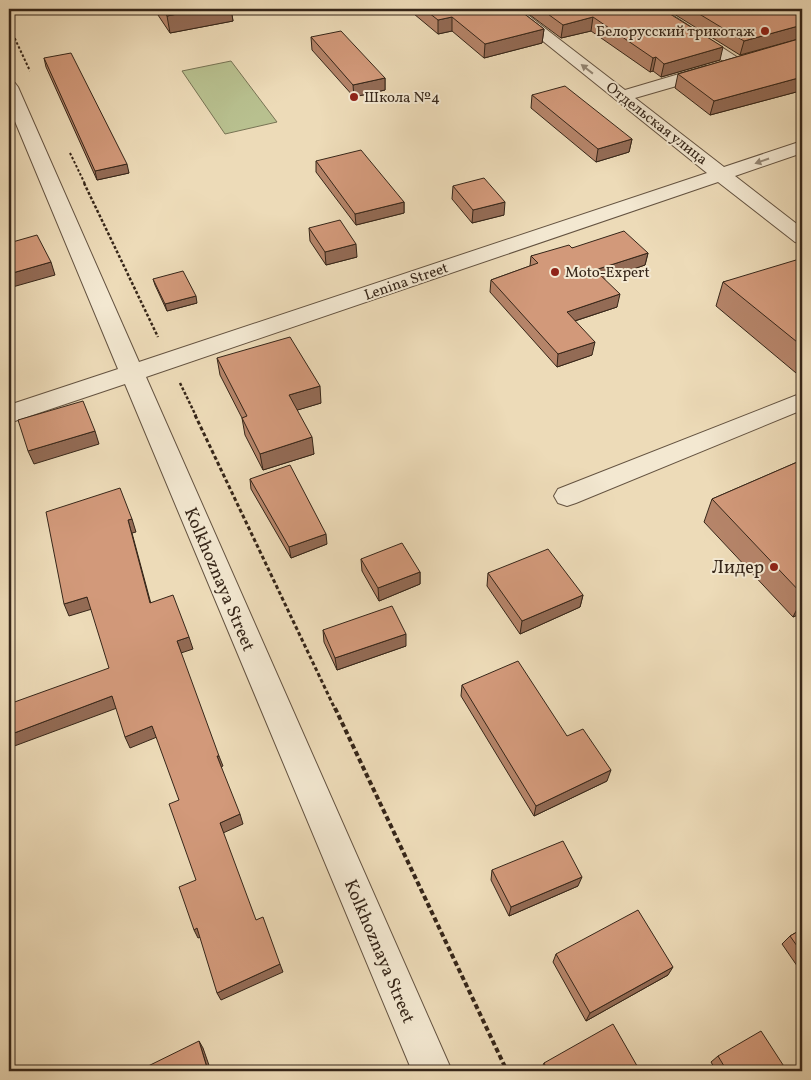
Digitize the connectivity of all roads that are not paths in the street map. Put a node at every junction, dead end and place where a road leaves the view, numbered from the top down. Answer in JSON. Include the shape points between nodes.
{"nodes":[{"id":1,"x":511,"y":9,"type":"edge"},
{"id":2,"x":653,"y":9,"type":"edge"},
{"id":3,"x":757,"y":57,"type":"edge"},
{"id":4,"x":738,"y":63,"type":"junction"},
{"id":5,"x":21,"y":83,"type":"edge"},
{"id":6,"x":623,"y":96,"type":"junction"},
{"id":7,"x":802,"y":147,"type":"edge"},
{"id":8,"x":722,"y":174,"type":"junction"},
{"id":9,"x":802,"y":238,"type":"edge"},
{"id":10,"x":131,"y":374,"type":"junction"},
{"id":11,"x":802,"y":401,"type":"edge"},
{"id":12,"x":9,"y":414,"type":"edge"},
{"id":13,"x":567,"y":496,"type":"dead end"},
{"id":14,"x":432,"y":1071,"type":"edge"}],
"edges":[{"from":6,"to":1,"type":"street","name":"Отдельская улица","one_way":true},
{"from":2,"to":4,"type":"street"},
{"from":3,"to":4,"type":"street"},
{"from":4,"to":6,"type":"street"},
{"from":5,"to":10,"type":"street","name":"Kolkhoznaya Street"},
{"from":6,"to":8,"type":"street","name":"Отдельская улица"},
{"from":7,"to":8,"type":"street","name":"Lenina Street","one_way":true},
{"from":8,"to":9,"type":"street","name":"Отдельская улица"},
{"from":8,"to":10,"type":"street","name":"Lenina Street"},
{"from":10,"to":12,"type":"street","name":"Lenina Street"},
{"from":10,"to":14,"type":"street","name":"Kolkhoznaya Street"},
{"from":11,"to":13,"type":"street"}]}
